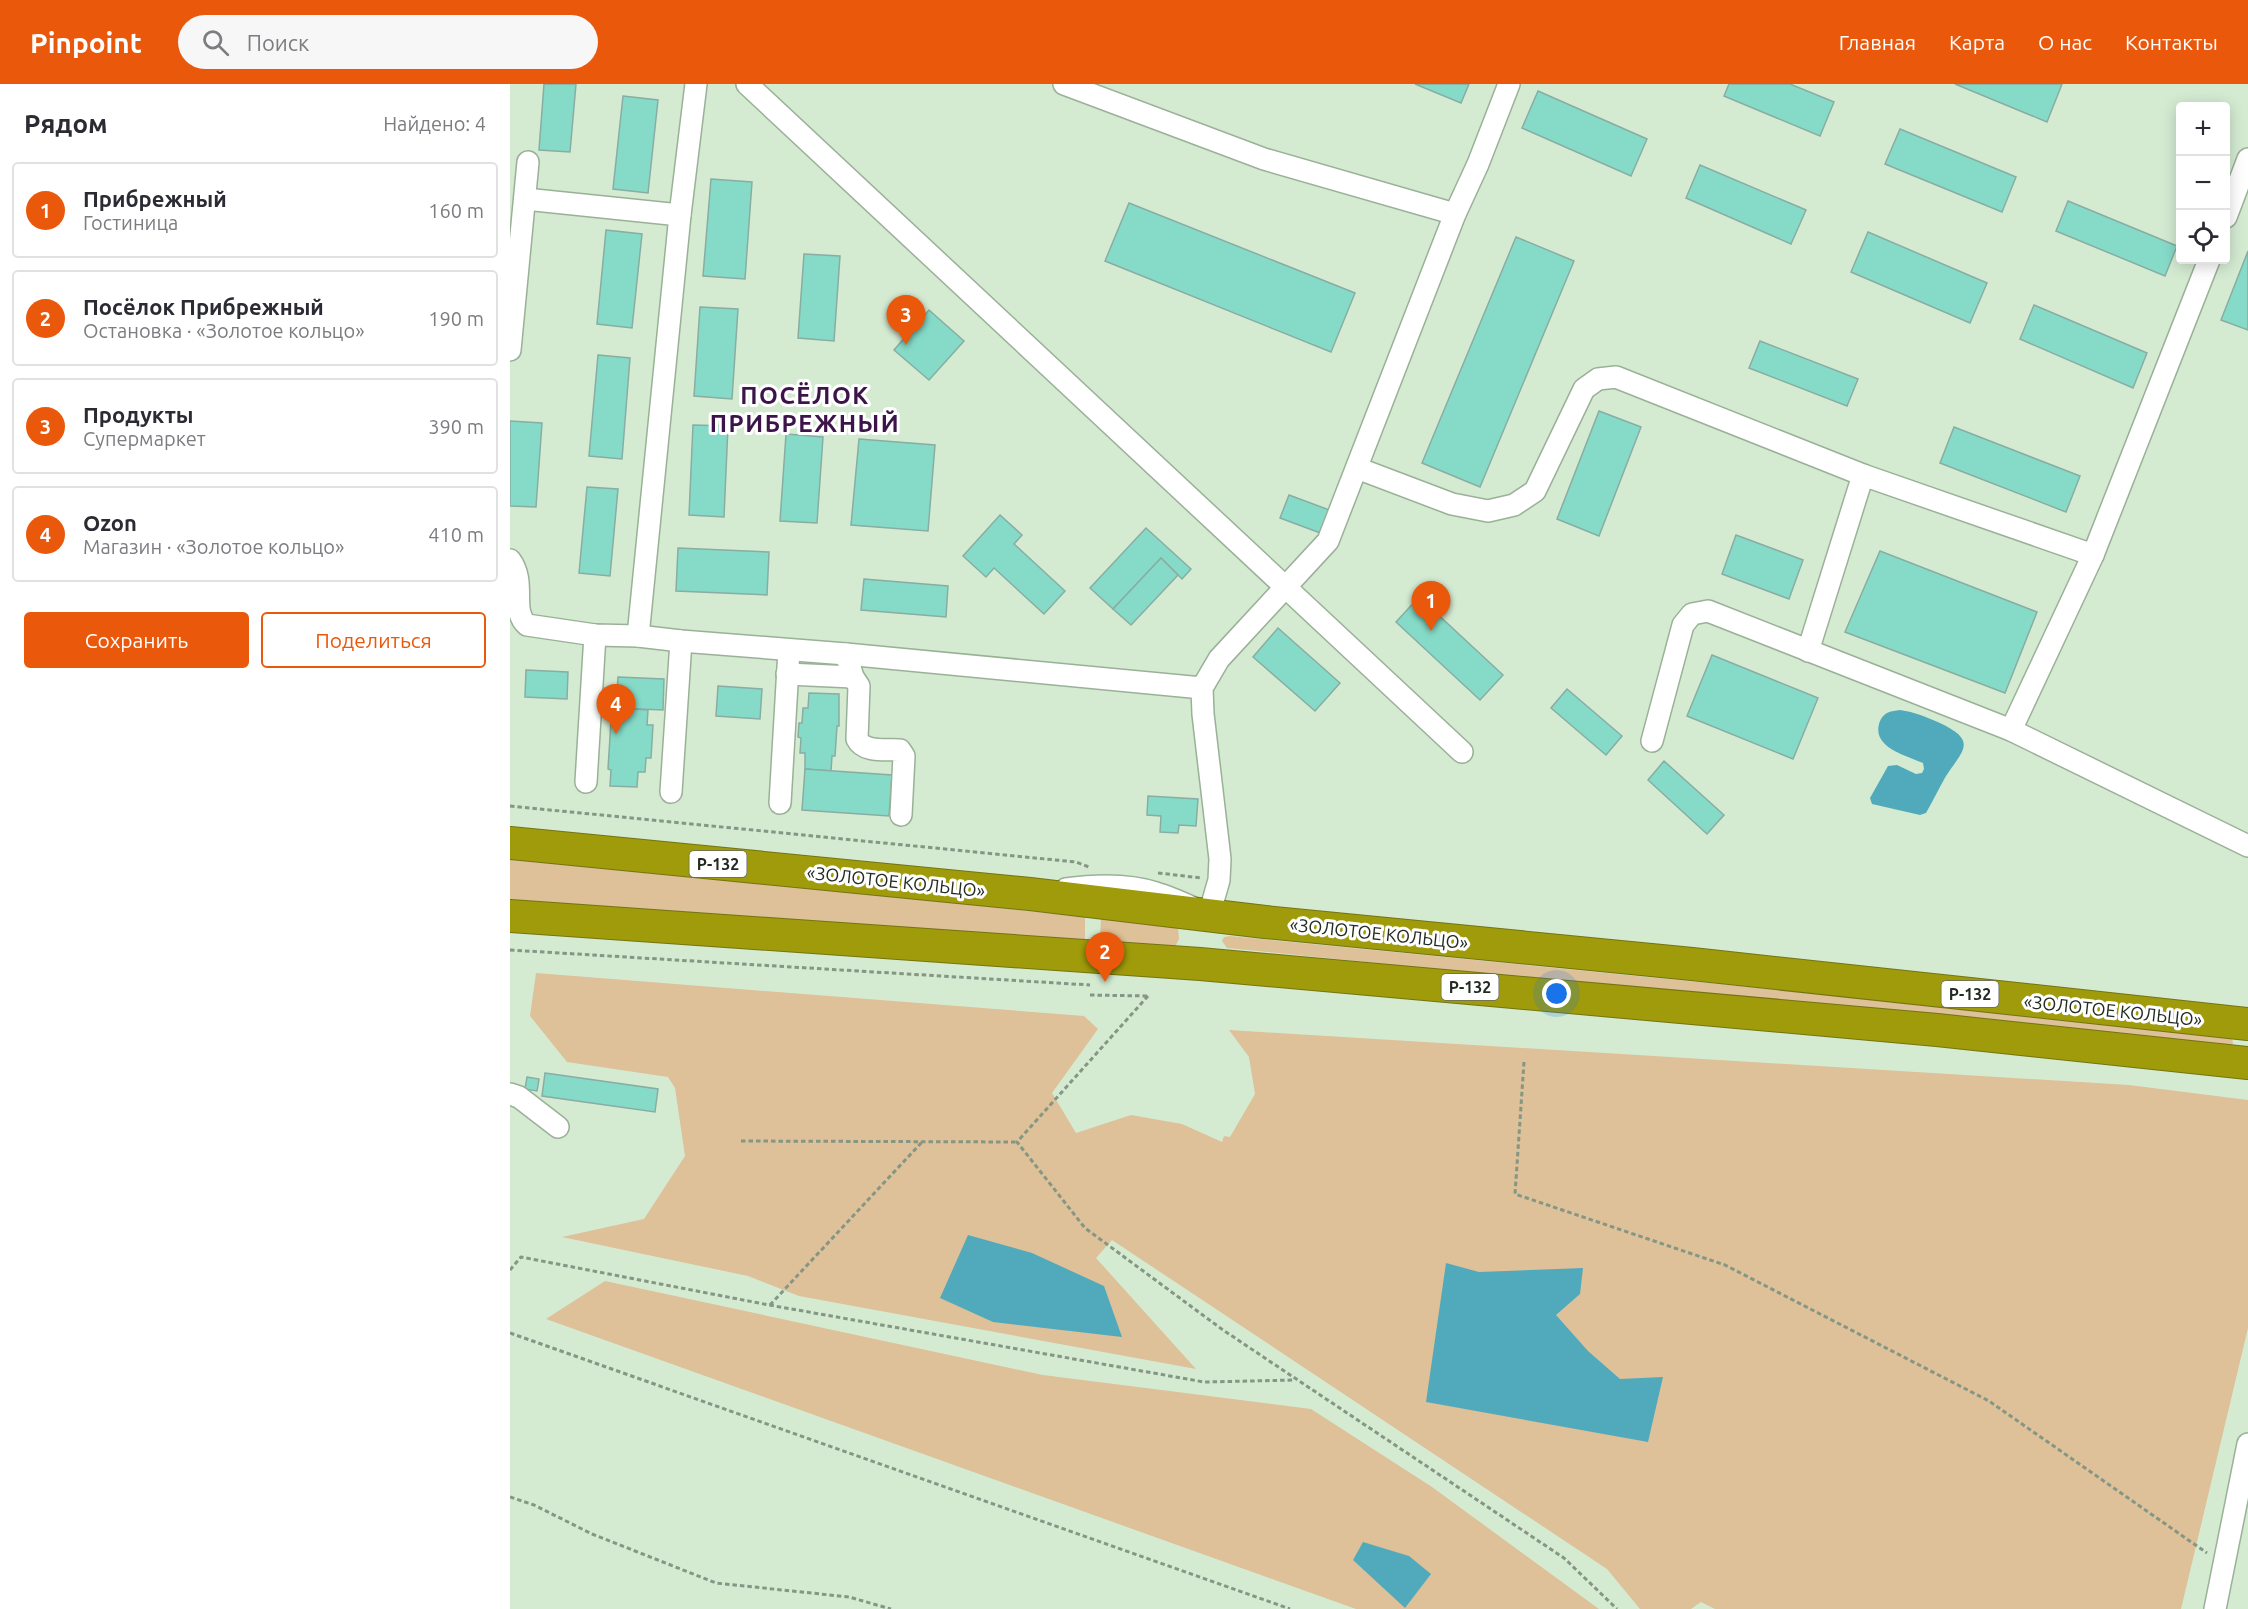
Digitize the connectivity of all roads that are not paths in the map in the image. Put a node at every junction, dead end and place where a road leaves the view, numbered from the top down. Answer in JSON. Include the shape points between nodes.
{"nodes":[{"id":1,"x":696,"y":84,"type":"edge"},
{"id":2,"x":747,"y":84,"type":"edge"},
{"id":3,"x":1064,"y":84,"type":"edge"},
{"id":4,"x":1509,"y":84,"type":"edge"},
{"id":5,"x":2248,"y":159,"type":"edge"},
{"id":6,"x":528,"y":162,"type":"dead end"},
{"id":7,"x":525,"y":199,"type":"junction"},
{"id":8,"x":2229,"y":210,"type":"edge"},
{"id":9,"x":1455,"y":214,"type":"junction"},
{"id":10,"x":680,"y":215,"type":"junction"},
{"id":11,"x":2207,"y":264,"type":"edge"},
{"id":12,"x":510,"y":350,"type":"edge"},
{"id":13,"x":1357,"y":468,"type":"junction"},
{"id":14,"x":1863,"y":475,"type":"junction"},
{"id":15,"x":2093,"y":555,"type":"junction"},
{"id":16,"x":510,"y":560,"type":"edge"},
{"id":17,"x":1287,"y":588,"type":"junction"},
{"id":18,"x":596,"y":635,"type":"junction"},
{"id":19,"x":638,"y":636,"type":"junction"},
{"id":20,"x":681,"y":641,"type":"junction"},
{"id":21,"x":789,"y":650,"type":"junction"},
{"id":22,"x":1808,"y":651,"type":"junction"},
{"id":23,"x":846,"y":654,"type":"junction"},
{"id":24,"x":787,"y":674,"type":"junction"},
{"id":25,"x":853,"y":677,"type":"junction"},
{"id":26,"x":1202,"y":688,"type":"junction"},
{"id":27,"x":2011,"y":730,"type":"junction"},
{"id":28,"x":1652,"y":741,"type":"dead end"},
{"id":29,"x":1462,"y":752,"type":"dead end"},
{"id":30,"x":586,"y":782,"type":"dead end"},
{"id":31,"x":671,"y":792,"type":"dead end"},
{"id":32,"x":780,"y":803,"type":"dead end"},
{"id":33,"x":900,"y":815,"type":"dead end"},
{"id":34,"x":510,"y":843,"type":"edge"},
{"id":35,"x":2248,"y":846,"type":"edge"},
{"id":36,"x":1209,"y":915,"type":"junction"},
{"id":37,"x":510,"y":916,"type":"edge"},
{"id":38,"x":1200,"y":964,"type":"junction"},
{"id":39,"x":2248,"y":1024,"type":"edge"},
{"id":40,"x":2248,"y":1063,"type":"edge"},
{"id":41,"x":510,"y":1094,"type":"edge"},
{"id":42,"x":558,"y":1127,"type":"dead end"},
{"id":43,"x":2248,"y":1444,"type":"edge"},
{"id":44,"x":2215,"y":1609,"type":"edge"}],
"edges":[{"from":1,"to":10,"type":"street"},
{"from":2,"to":17,"type":"street"},
{"from":3,"to":9,"type":"street","via":[[1264,159]]},
{"from":4,"to":9,"type":"street"},
{"from":5,"to":8,"type":"street"},
{"from":6,"to":7,"type":"street"},
{"from":7,"to":10,"type":"street"},
{"from":7,"to":12,"type":"street"},
{"from":9,"to":13,"type":"street"},
{"from":10,"to":19,"type":"street"},
{"from":11,"to":15,"type":"street"},
{"from":13,"to":14,"type":"street","via":[[1452,504],[1488,510],[1514,505],[1535,491],[1584,389],[1598,379],[1616,377]]},
{"from":13,"to":17,"type":"street","via":[[1328,541]]},
{"from":14,"to":15,"type":"street"},
{"from":14,"to":22,"type":"street"},
{"from":15,"to":27,"type":"street"},
{"from":16,"to":18,"type":"street","via":[[516,569],[514,611],[519,620],[528,625]]},
{"from":17,"to":26,"type":"street","via":[[1219,660]]},
{"from":17,"to":29,"type":"street"},
{"from":18,"to":19,"type":"street"},
{"from":18,"to":30,"type":"street"},
{"from":19,"to":20,"type":"street"},
{"from":20,"to":21,"type":"street"},
{"from":20,"to":31,"type":"street"},
{"from":21,"to":23,"type":"street"},
{"from":21,"to":24,"type":"street"},
{"from":22,"to":27,"type":"street"},
{"from":22,"to":28,"type":"street","via":[[1708,611],[1692,614],[1683,625]]},
{"from":23,"to":25,"type":"street"},
{"from":23,"to":26,"type":"street"},
{"from":24,"to":25,"type":"street"},
{"from":24,"to":32,"type":"street"},
{"from":25,"to":33,"type":"street","via":[[859,686],[860,745],[900,750],[904,756]]},
{"from":26,"to":36,"type":"street","via":[[1219,846],[1219,880]]},
{"from":27,"to":35,"type":"street"},
{"from":34,"to":36,"type":"highway","name":"«ЗОЛОТОЕ КОЛЬЦО»","number":"Р-132"},
{"from":36,"to":38,"type":"highway"},
{"from":36,"to":39,"type":"highway","name":"«ЗОЛОТОЕ КОЛЬЦО»","number":"Р-132"},
{"from":37,"to":38,"type":"highway","number":"Р-132"},
{"from":38,"to":40,"type":"highway","number":"Р-132","via":[[1938,1030]]},
{"from":41,"to":42,"type":"street"},
{"from":43,"to":44,"type":"street"}]}
